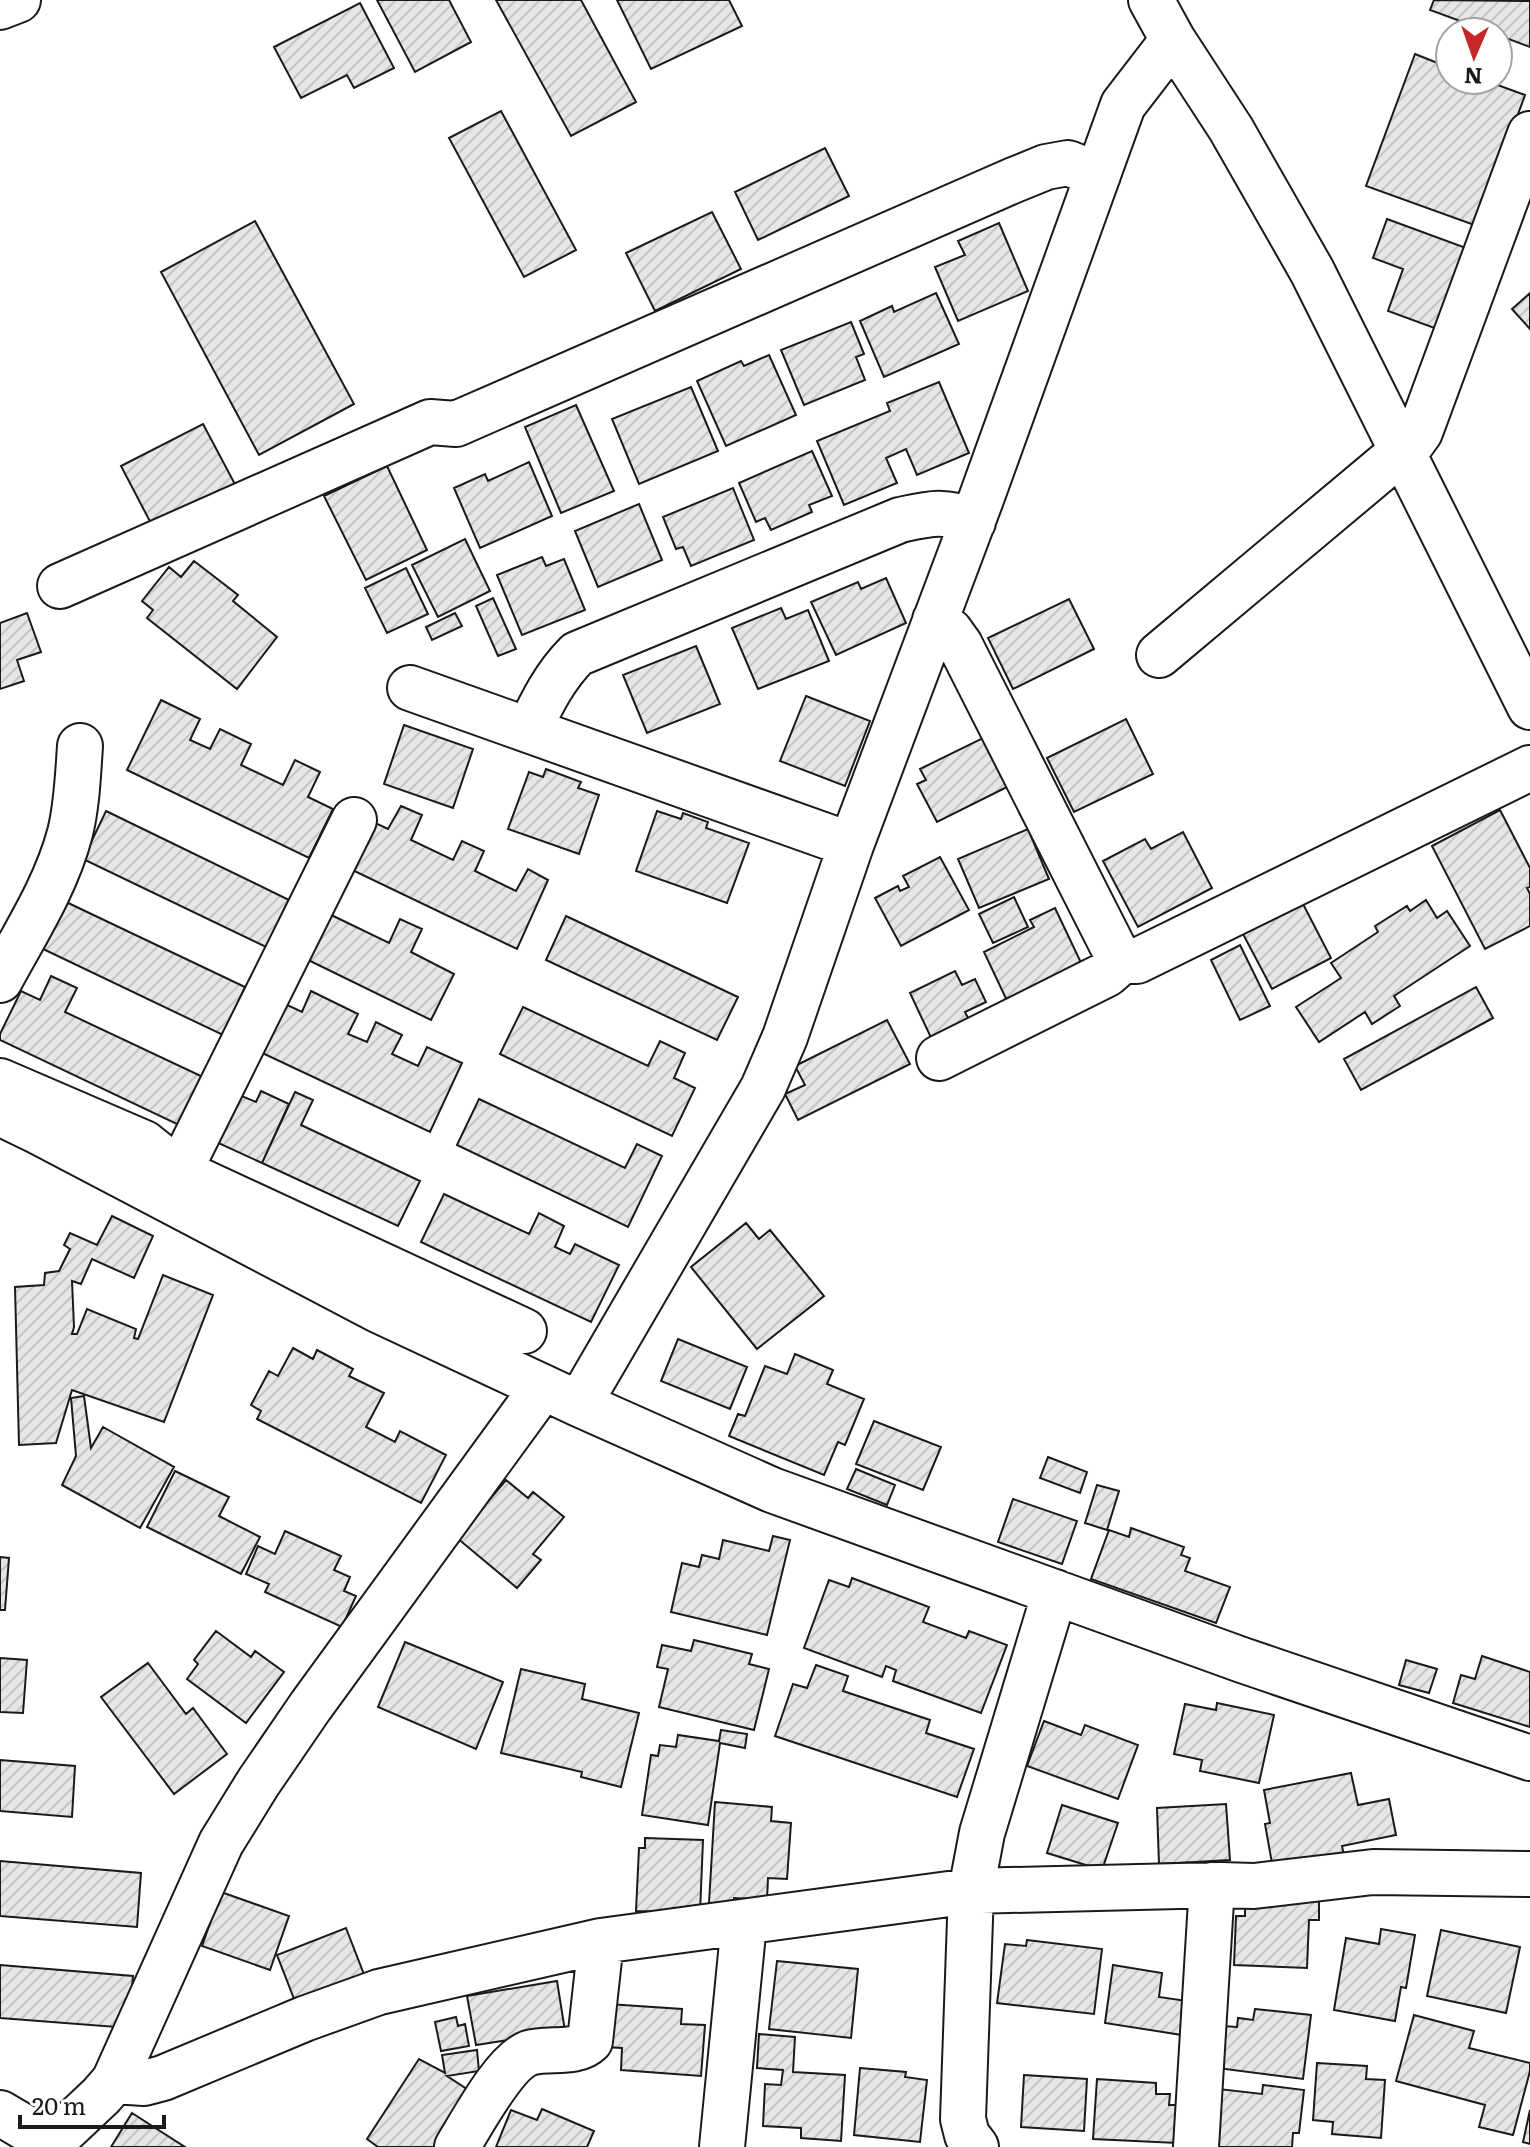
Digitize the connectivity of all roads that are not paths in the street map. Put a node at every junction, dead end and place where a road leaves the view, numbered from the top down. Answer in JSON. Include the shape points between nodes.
{"nodes":[{"id":1,"x":18,"y":0,"type":"edge"},
{"id":2,"x":1151,"y":0,"type":"edge"},
{"id":3,"x":0,"y":7,"type":"edge"},
{"id":4,"x":1173,"y":40,"type":"junction"},
{"id":5,"x":1530,"y":134,"type":"edge"},
{"id":6,"x":1098,"y":175,"type":"junction"},
{"id":7,"x":1403,"y":452,"type":"junction"},
{"id":8,"x":973,"y":522,"type":"junction"},
{"id":9,"x":60,"y":586,"type":"dead end"},
{"id":10,"x":935,"y":620,"type":"junction"},
{"id":11,"x":1159,"y":655,"type":"dead end"},
{"id":12,"x":410,"y":688,"type":"dead end"},
{"id":13,"x":1530,"y":707,"type":"edge"},
{"id":14,"x":529,"y":730,"type":"junction"},
{"id":15,"x":80,"y":746,"type":"dead end"},
{"id":16,"x":1530,"y":768,"type":"edge"},
{"id":17,"x":354,"y":820,"type":"dead end"},
{"id":18,"x":851,"y":845,"type":"junction"},
{"id":19,"x":1123,"y":960,"type":"junction"},
{"id":20,"x":0,"y":980,"type":"edge"},
{"id":21,"x":939,"y":1058,"type":"dead end"},
{"id":22,"x":0,"y":1081,"type":"edge"},
{"id":23,"x":0,"y":1114,"type":"edge"},
{"id":24,"x":172,"y":1185,"type":"junction"},
{"id":25,"x":524,"y":1331,"type":"dead end"},
{"id":26,"x":561,"y":1395,"type":"junction"},
{"id":27,"x":1055,"y":1592,"type":"junction"},
{"id":28,"x":1530,"y":1758,"type":"edge"},
{"id":29,"x":1530,"y":1874,"type":"edge"},
{"id":30,"x":1212,"y":1885,"type":"junction"},
{"id":31,"x":971,"y":1891,"type":"junction"},
{"id":32,"x":744,"y":1923,"type":"junction"},
{"id":33,"x":601,"y":1941,"type":"junction"},
{"id":34,"x":114,"y":2081,"type":"junction"},
{"id":35,"x":0,"y":2113,"type":"edge"},
{"id":36,"x":54,"y":2145,"type":"edge"},
{"id":37,"x":457,"y":2147,"type":"edge"},
{"id":38,"x":722,"y":2147,"type":"edge"},
{"id":39,"x":976,"y":2147,"type":"edge"},
{"id":40,"x":1196,"y":2147,"type":"edge"}],
"edges":[{"from":1,"to":3,"type":"main road"},
{"from":2,"to":4,"type":"main road"},
{"from":4,"to":6,"type":"main road","via":[[1123,105]]},
{"from":4,"to":7,"type":"main road","via":[[1305,258]]},
{"from":5,"to":7,"type":"main road","via":[[1420,432]]},
{"from":6,"to":8,"type":"main road"},
{"from":6,"to":9,"type":"main road","via":[[1068,163],[1046,167],[456,424],[430,422]]},
{"from":7,"to":11,"type":"main road"},
{"from":7,"to":13,"type":"main road"},
{"from":8,"to":10,"type":"main road"},
{"from":8,"to":14,"type":"main road","via":[[934,512],[900,520],[577,654],[562,669]]},
{"from":10,"to":18,"type":"main road"},
{"from":10,"to":19,"type":"main road","via":[[960,645]]},
{"from":12,"to":14,"type":"main road"},
{"from":14,"to":18,"type":"main road"},
{"from":15,"to":20,"type":"main road","via":[[70,832],[54,879]]},
{"from":16,"to":19,"type":"main road","via":[[1137,961]]},
{"from":17,"to":24,"type":"main road"},
{"from":18,"to":26,"type":"main road","via":[[763,1088]]},
{"from":19,"to":21,"type":"main road","via":[[1107,974]]},
{"from":22,"to":24,"type":"main road","via":[[144,1143]]},
{"from":23,"to":24,"type":"main road"},
{"from":24,"to":25,"type":"main road"},
{"from":24,"to":26,"type":"main road","via":[[378,1310]]},
{"from":26,"to":27,"type":"main road","via":[[772,1490]]},
{"from":26,"to":34,"type":"main road","via":[[310,1707],[258,1783],[221,1843]]},
{"from":27,"to":28,"type":"main road"},
{"from":27,"to":31,"type":"main road","via":[[982,1833]]},
{"from":29,"to":30,"type":"main road","via":[[1373,1872],[1254,1886]]},
{"from":30,"to":31,"type":"main road"},
{"from":30,"to":40,"type":"main road"},
{"from":31,"to":32,"type":"main road"},
{"from":31,"to":39,"type":"main road","via":[[963,2119]]},
{"from":32,"to":33,"type":"main road"},
{"from":32,"to":38,"type":"main road"},
{"from":33,"to":34,"type":"main road","via":[[379,1992],[163,2078]]},
{"from":33,"to":37,"type":"main road","via":[[590,2041],[582,2047],[520,2057],[506,2070]]},
{"from":34,"to":36,"type":"main road"},
{"from":35,"to":36,"type":"main road"}]}
